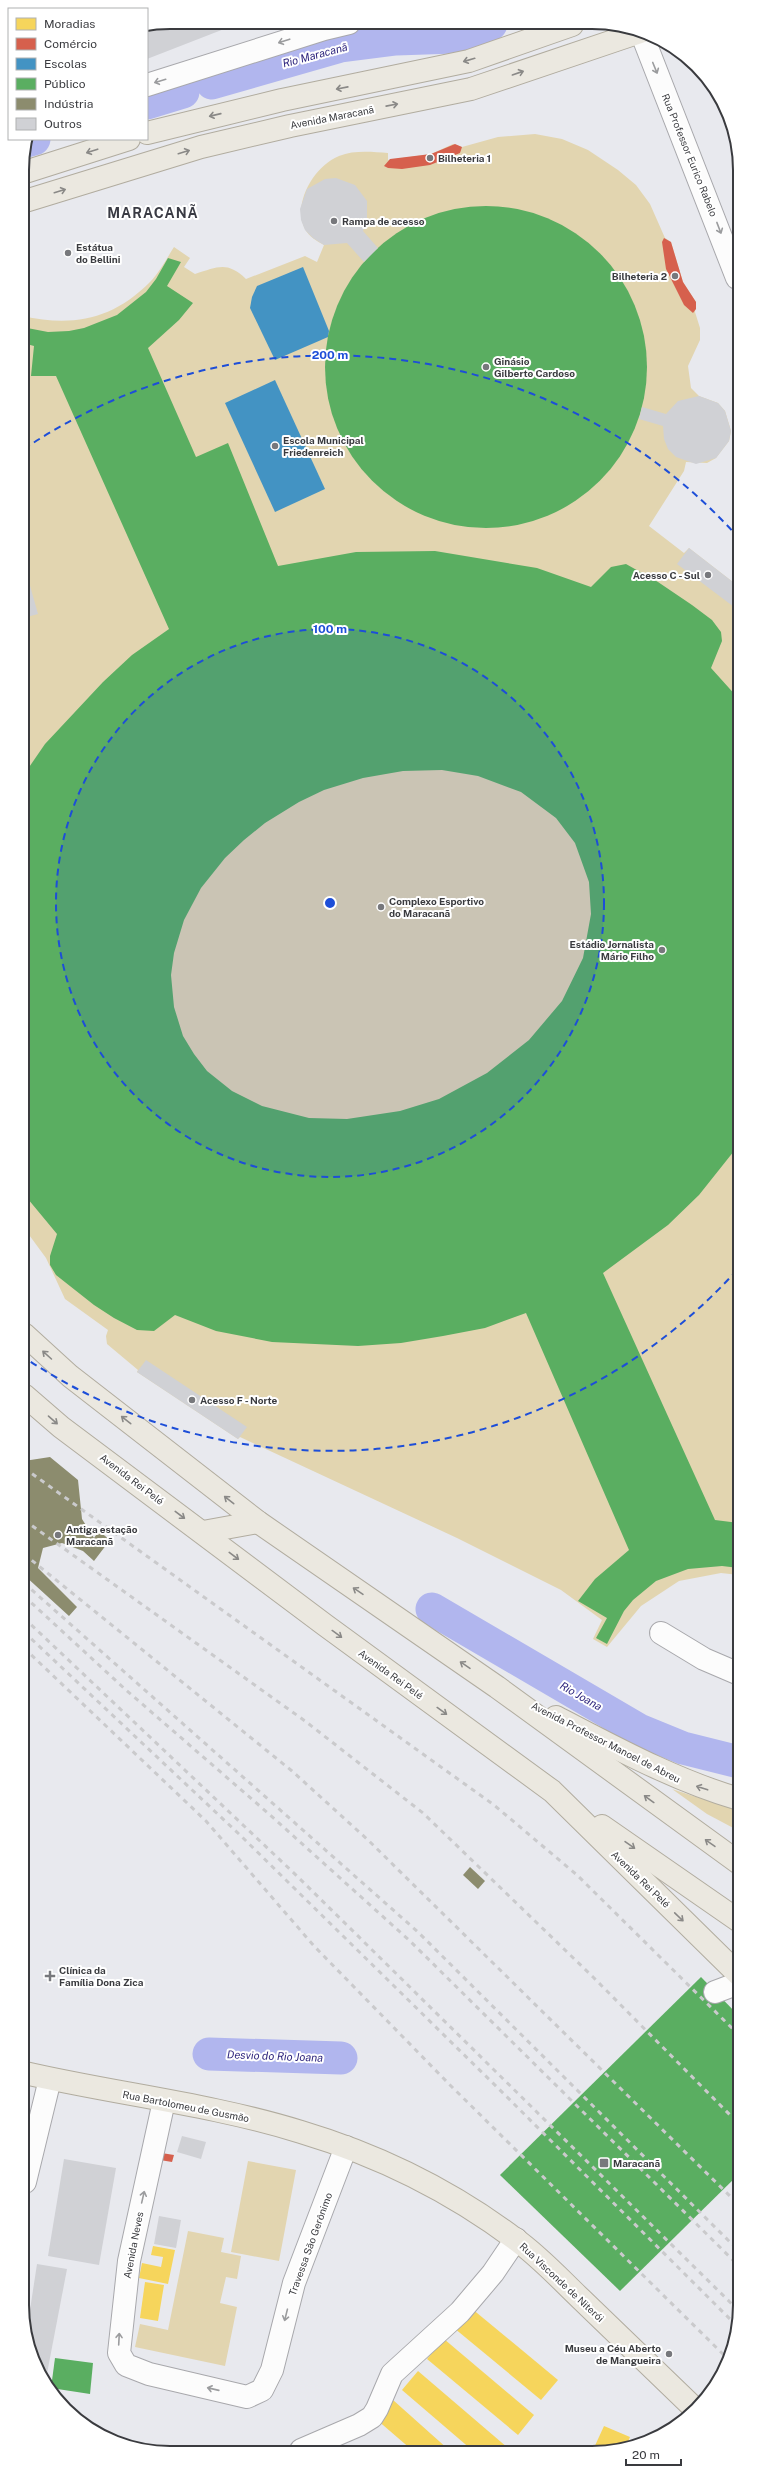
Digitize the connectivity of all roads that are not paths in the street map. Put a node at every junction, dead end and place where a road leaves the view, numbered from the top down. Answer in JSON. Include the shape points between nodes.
{"nodes":[{"id":1,"x":324,"y":29,"type":"edge"},
{"id":2,"x":561,"y":29,"type":"edge"},
{"id":3,"x":632,"y":35,"type":"edge"},
{"id":4,"x":643,"y":38,"type":"edge"},
{"id":5,"x":148,"y":85,"type":"edge"},
{"id":6,"x":148,"y":133,"type":"edge"},
{"id":7,"x":126,"y":140,"type":"edge"},
{"id":8,"x":29,"y":171,"type":"edge"},
{"id":9,"x":29,"y":200,"type":"edge"},
{"id":10,"x":733,"y":268,"type":"edge"},
{"id":11,"x":29,"y":1339,"type":"edge"},
{"id":12,"x":29,"y":1398,"type":"edge"},
{"id":13,"x":258,"y":1522,"type":"junction"},
{"id":14,"x":203,"y":1532,"type":"junction"},
{"id":15,"x":661,"y":1633,"type":"dead end"},
{"id":16,"x":733,"y":1671,"type":"edge"},
{"id":17,"x":497,"y":1687,"type":"junction"},
{"id":18,"x":552,"y":1791,"type":"junction"},
{"id":19,"x":733,"y":1797,"type":"edge"},
{"id":20,"x":733,"y":1859,"type":"edge"},
{"id":21,"x":733,"y":1917,"type":"edge"},
{"id":22,"x":733,"y":1969,"type":"edge"},
{"id":23,"x":733,"y":1984,"type":"edge"},
{"id":24,"x":715,"y":1992,"type":"dead end"},
{"id":25,"x":29,"y":2075,"type":"edge"},
{"id":26,"x":50,"y":2079,"type":"junction"},
{"id":27,"x":164,"y":2101,"type":"junction"},
{"id":28,"x":346,"y":2146,"type":"junction"},
{"id":29,"x":29,"y":2166,"type":"edge"},
{"id":30,"x":516,"y":2239,"type":"junction"},
{"id":31,"x":149,"y":2374,"type":"joint"},
{"id":32,"x":691,"y":2406,"type":"edge"},
{"id":33,"x":310,"y":2446,"type":"edge"}],
"edges":[{"from":1,"to":5,"type":"street","one_way":true},
{"from":2,"to":6,"type":"main road","one_way":true,"via":[[469,61],[282,100]]},
{"from":9,"to":3,"type":"main road","name":"Avenida Maracanã","one_way":true,"via":[[201,147],[471,89]]},
{"from":4,"to":10,"type":"street","name":"Rua Professor Eurico Rabelo","one_way":true},
{"from":7,"to":8,"type":"main road","one_way":true},
{"from":13,"to":11,"type":"main road","one_way":true,"via":[[70,1376]]},
{"from":12,"to":14,"type":"main road","name":"Avenida Rei Pelé","one_way":true,"via":[[61,1427]]},
{"from":13,"to":14,"type":"main road"},
{"from":17,"to":13,"type":"main road","one_way":true},
{"from":14,"to":18,"type":"main road","name":"Avenida Rei Pelé","one_way":true,"via":[[325,1626]]},
{"from":15,"to":16,"type":"street","via":[[704,1659]]},
{"from":19,"to":17,"type":"main road","name":"Avenida Professor Manoel de Abreu","one_way":true,"via":[[698,1787],[654,1768]]},
{"from":20,"to":17,"type":"main road","one_way":true},
{"from":18,"to":21,"type":"main road","one_way":true},
{"from":18,"to":22,"type":"main road","name":"Avenida Rei Pelé","one_way":true},
{"from":23,"to":24,"type":"street"},
{"from":25,"to":26,"type":"main road","name":"Rua Bartolomeu de Gusmão"},
{"from":26,"to":27,"type":"main road","name":"Rua Bartolomeu de Gusmão"},
{"from":26,"to":29,"type":"street"},
{"from":27,"to":28,"type":"main road","name":"Rua Bartolomeu de Gusmão","via":[[260,2121]]},
{"from":31,"to":27,"type":"street","name":"Avenida Neves","one_way":true,"via":[[126,2365],[118,2353],[129,2261]]},
{"from":28,"to":30,"type":"main road","name":"Rua Visconde de Niterói","via":[[435,2187]]},
{"from":28,"to":31,"type":"street","name":"Travessa São Gerônimo","one_way":true,"via":[[294,2283],[272,2370],[262,2390],[247,2397]]},
{"from":30,"to":32,"type":"main road","name":"Rua Visconde de Niterói","via":[[538,2257]]},
{"from":30,"to":33,"type":"street","via":[[493,2273],[460,2312],[392,2374],[372,2417]]}]}
